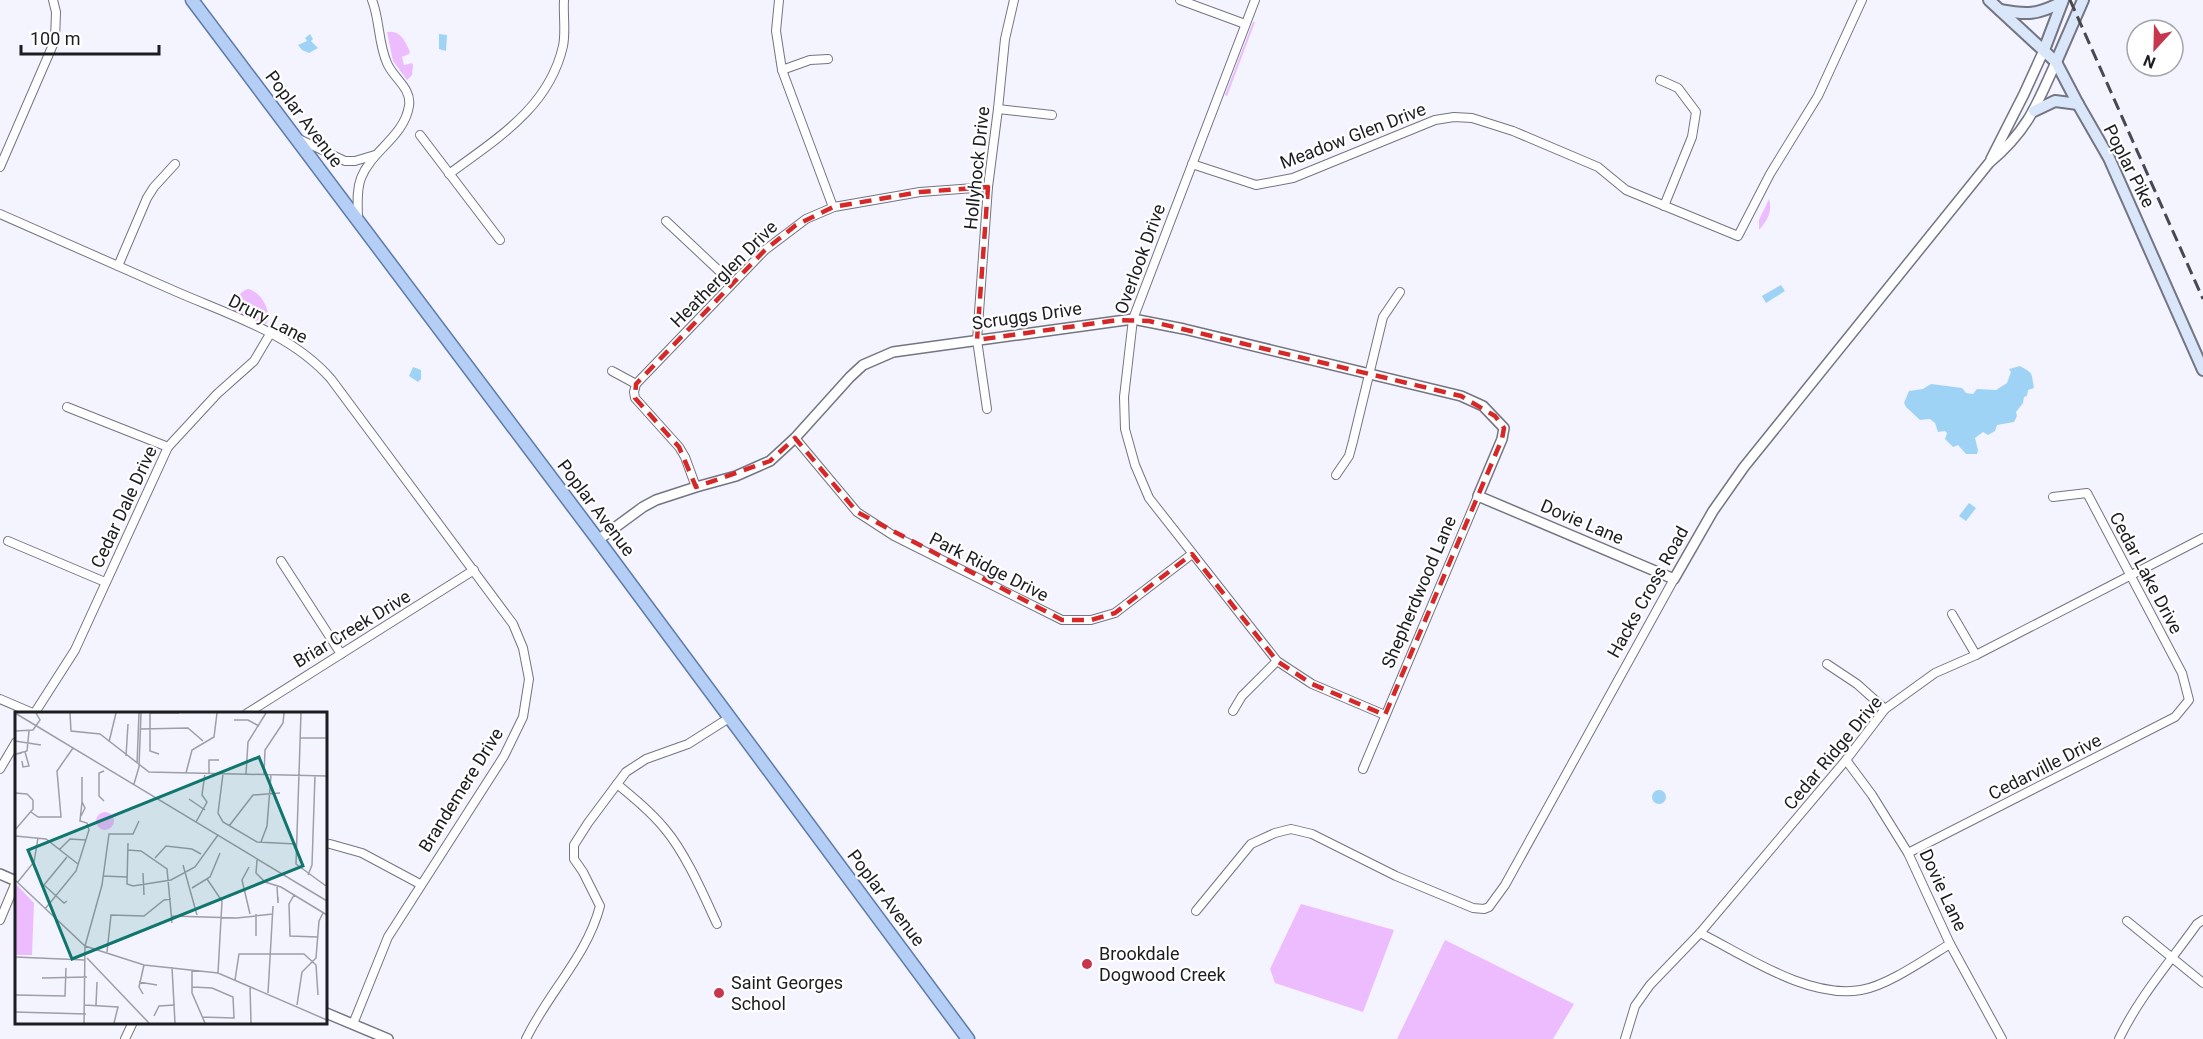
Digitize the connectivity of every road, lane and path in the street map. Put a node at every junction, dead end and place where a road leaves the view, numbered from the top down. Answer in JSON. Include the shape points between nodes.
{"nodes":[{"id":1,"x":53,"y":0,"type":"edge"},
{"id":2,"x":192,"y":0,"type":"edge"},
{"id":3,"x":372,"y":0,"type":"edge"},
{"id":4,"x":564,"y":0,"type":"edge"},
{"id":5,"x":779,"y":0,"type":"edge"},
{"id":6,"x":1014,"y":0,"type":"edge"},
{"id":7,"x":1180,"y":0,"type":"edge"},
{"id":8,"x":1255,"y":0,"type":"edge"},
{"id":9,"x":1862,"y":0,"type":"edge"},
{"id":10,"x":1989,"y":0,"type":"edge"},
{"id":11,"x":2083,"y":0,"type":"edge"},
{"id":12,"x":2062,"y":1,"type":"edge"},
{"id":13,"x":2000,"y":10,"type":"junction"},
{"id":14,"x":1245,"y":24,"type":"junction"},
{"id":15,"x":2044,"y":50,"type":"junction"},
{"id":16,"x":828,"y":59,"type":"dead end"},
{"id":17,"x":2056,"y":62,"type":"junction"},
{"id":18,"x":782,"y":70,"type":"junction"},
{"id":19,"x":1660,"y":80,"type":"dead end"},
{"id":20,"x":2078,"y":104,"type":"junction"},
{"id":21,"x":998,"y":109,"type":"junction"},
{"id":22,"x":2034,"y":111,"type":"junction"},
{"id":23,"x":1052,"y":115,"type":"dead end"},
{"id":24,"x":420,"y":135,"type":"dead end"},
{"id":25,"x":294,"y":137,"type":"junction"},
{"id":26,"x":375,"y":155,"type":"junction"},
{"id":27,"x":175,"y":164,"type":"dead end"},
{"id":28,"x":1191,"y":164,"type":"junction"},
{"id":29,"x":1989,"y":164,"type":"junction"},
{"id":30,"x":0,"y":167,"type":"edge"},
{"id":31,"x":449,"y":174,"type":"junction"},
{"id":32,"x":988,"y":187,"type":"junction"},
{"id":33,"x":1664,"y":206,"type":"junction"},
{"id":34,"x":833,"y":207,"type":"junction"},
{"id":35,"x":0,"y":214,"type":"edge"},
{"id":36,"x":358,"y":221,"type":"junction"},
{"id":37,"x":666,"y":221,"type":"dead end"},
{"id":38,"x":500,"y":240,"type":"dead end"},
{"id":39,"x":118,"y":266,"type":"junction"},
{"id":40,"x":732,"y":283,"type":"junction"},
{"id":41,"x":1400,"y":292,"type":"dead end"},
{"id":42,"x":1132,"y":319,"type":"junction"},
{"id":43,"x":270,"y":334,"type":"junction"},
{"id":44,"x":977,"y":340,"type":"junction"},
{"id":45,"x":2203,"y":370,"type":"edge"},
{"id":46,"x":612,"y":371,"type":"dead end"},
{"id":47,"x":1368,"y":373,"type":"junction"},
{"id":48,"x":636,"y":384,"type":"junction"},
{"id":49,"x":67,"y":407,"type":"dead end"},
{"id":50,"x":987,"y":409,"type":"dead end"},
{"id":51,"x":1504,"y":428,"type":"joint"},
{"id":52,"x":795,"y":438,"type":"junction"},
{"id":53,"x":168,"y":447,"type":"junction"},
{"id":54,"x":1336,"y":475,"type":"dead end"},
{"id":55,"x":696,"y":487,"type":"junction"},
{"id":56,"x":1478,"y":496,"type":"junction"},
{"id":57,"x":2053,"y":497,"type":"dead end"},
{"id":58,"x":2203,"y":538,"type":"edge"},
{"id":59,"x":598,"y":540,"type":"junction"},
{"id":60,"x":8,"y":541,"type":"dead end"},
{"id":61,"x":1192,"y":554,"type":"junction"},
{"id":62,"x":281,"y":561,"type":"dead end"},
{"id":63,"x":474,"y":570,"type":"junction"},
{"id":64,"x":2131,"y":576,"type":"junction"},
{"id":65,"x":1674,"y":579,"type":"junction"},
{"id":66,"x":105,"y":582,"type":"junction"},
{"id":67,"x":1952,"y":614,"type":"dead end"},
{"id":68,"x":341,"y":654,"type":"junction"},
{"id":69,"x":1976,"y":655,"type":"junction"},
{"id":70,"x":1277,"y":661,"type":"junction"},
{"id":71,"x":1827,"y":663,"type":"dead end"},
{"id":72,"x":0,"y":699,"type":"edge"},
{"id":73,"x":2189,"y":700,"type":"joint"},
{"id":74,"x":1885,"y":709,"type":"junction"},
{"id":75,"x":1233,"y":711,"type":"dead end"},
{"id":76,"x":32,"y":712,"type":"edge"},
{"id":77,"x":35,"y":712,"type":"edge"},
{"id":78,"x":249,"y":712,"type":"edge"},
{"id":79,"x":1385,"y":715,"type":"junction"},
{"id":80,"x":729,"y":718,"type":"junction"},
{"id":81,"x":15,"y":744,"type":"edge"},
{"id":82,"x":1846,"y":760,"type":"junction"},
{"id":83,"x":0,"y":769,"type":"edge"},
{"id":84,"x":1363,"y":769,"type":"dead end"},
{"id":85,"x":617,"y":784,"type":"junction"},
{"id":86,"x":330,"y":844,"type":"dead end"},
{"id":87,"x":1908,"y":853,"type":"junction"},
{"id":88,"x":0,"y":874,"type":"edge"},
{"id":89,"x":15,"y":881,"type":"edge"},
{"id":90,"x":15,"y":883,"type":"edge"},
{"id":91,"x":420,"y":884,"type":"junction"},
{"id":92,"x":1196,"y":911,"type":"dead end"},
{"id":93,"x":0,"y":920,"type":"edge"},
{"id":94,"x":2203,"y":920,"type":"edge"},
{"id":95,"x":2127,"y":921,"type":"dead end"},
{"id":96,"x":717,"y":924,"type":"dead end"},
{"id":97,"x":1700,"y":933,"type":"junction"},
{"id":98,"x":1950,"y":944,"type":"junction"},
{"id":99,"x":2172,"y":959,"type":"junction"},
{"id":100,"x":2203,"y":983,"type":"edge"},
{"id":101,"x":327,"y":1013,"type":"edge"},
{"id":102,"x":132,"y":1024,"type":"edge"},
{"id":103,"x":353,"y":1024,"type":"junction"},
{"id":104,"x":126,"y":1039,"type":"edge"},
{"id":105,"x":388,"y":1039,"type":"edge"},
{"id":106,"x":526,"y":1039,"type":"edge"},
{"id":107,"x":968,"y":1039,"type":"edge"},
{"id":108,"x":1625,"y":1039,"type":"edge"},
{"id":109,"x":2002,"y":1039,"type":"edge"},
{"id":110,"x":2119,"y":1039,"type":"edge"}],
"edges":[{"from":1,"to":30,"type":"street","via":[[55,40]]},
{"from":2,"to":25,"type":"main road","name":"Poplar Avenue"},
{"from":3,"to":26,"type":"street","via":[[386,61],[405,87],[409,100],[398,131]]},
{"from":4,"to":31,"type":"street","via":[[563,45],[548,86],[520,120]]},
{"from":5,"to":18,"type":"street","via":[[776,31]]},
{"from":6,"to":21,"type":"street","name":"Hollyhock Drive","via":[[1005,39]]},
{"from":7,"to":14,"type":"street"},
{"from":8,"to":14,"type":"street","name":"Overlook Drive"},
{"from":9,"to":33,"type":"street","name":"Meadow Glen Drive","via":[[1818,96],[1770,174],[1741,234],[1731,235]]},
{"from":10,"to":13,"type":"main road","name":"Poplar Pike"},
{"from":11,"to":17,"type":"main road","name":"Hacks Cross Road"},
{"from":12,"to":13,"type":"main road","via":[[2035,14]]},
{"from":12,"to":15,"type":"main road","name":"Hacks Cross Road"},
{"from":13,"to":15,"type":"main road","name":"Poplar Pike"},
{"from":14,"to":28,"type":"street","name":"Overlook Drive"},
{"from":15,"to":17,"type":"main road","name":"Poplar Pike"},
{"from":15,"to":29,"type":"street","name":"Hacks Cross Road"},
{"from":16,"to":18,"type":"street","via":[[810,60]]},
{"from":17,"to":20,"type":"main road","name":"Poplar Pike"},
{"from":17,"to":22,"type":"street","name":"Hacks Cross Road"},
{"from":18,"to":34,"type":"street"},
{"from":19,"to":33,"type":"street","via":[[1678,88],[1696,112],[1692,138]]},
{"from":20,"to":22,"type":"main road","via":[[2055,101]]},
{"from":20,"to":45,"type":"main road","name":"Poplar Pike","via":[[2109,158]]},
{"from":21,"to":23,"type":"street"},
{"from":21,"to":32,"type":"street","name":"Hollyhock Drive"},
{"from":22,"to":29,"type":"street","name":"Hacks Cross Road","via":[[2010,146]]},
{"from":24,"to":31,"type":"street"},
{"from":25,"to":26,"type":"street","via":[[345,161]]},
{"from":25,"to":36,"type":"main road","name":"Poplar Avenue"},
{"from":26,"to":36,"type":"street","via":[[360,180]]},
{"from":27,"to":39,"type":"street","via":[[147,198]]},
{"from":28,"to":33,"type":"street","name":"Meadow Glen Drive","via":[[1256,185],[1293,178],[1435,120],[1472,118],[1598,167],[1620,187]]},
{"from":28,"to":42,"type":"street","name":"Overlook Drive"},
{"from":29,"to":65,"type":"street","name":"Hacks Cross Road","via":[[1744,467]]},
{"from":31,"to":38,"type":"street"},
{"from":32,"to":34,"type":"street","name":"Heatherglen Drive","via":[[920,192]]},
{"from":32,"to":44,"type":"street","name":"Hollyhock Drive"},
{"from":34,"to":40,"type":"street","name":"Heatherglen Drive","via":[[786,232]]},
{"from":35,"to":39,"type":"street","name":"Drury Lane"},
{"from":36,"to":59,"type":"main road","name":"Poplar Avenue"},
{"from":37,"to":40,"type":"street"},
{"from":39,"to":43,"type":"street","name":"Drury Lane"},
{"from":40,"to":48,"type":"street","name":"Heatherglen Drive"},
{"from":41,"to":47,"type":"street","via":[[1383,317]]},
{"from":42,"to":44,"type":"street","name":"Scruggs Drive"},
{"from":42,"to":47,"type":"street","name":"Scruggs Drive"},
{"from":42,"to":61,"type":"street","name":"Overlook Drive","via":[[1124,397],[1127,438],[1149,498]]},
{"from":43,"to":53,"type":"street","name":"Cedar Dale Drive","via":[[250,366],[217,394]]},
{"from":43,"to":63,"type":"street","name":"Drury Lane","via":[[324,370]]},
{"from":44,"to":50,"type":"street","name":"Hollyhock Drive"},
{"from":44,"to":52,"type":"street","name":"Scruggs Drive","via":[[893,352],[863,365]]},
{"from":46,"to":48,"type":"street"},
{"from":47,"to":51,"type":"street","name":"Scruggs Drive","via":[[1461,396],[1484,406]]},
{"from":47,"to":54,"type":"street","via":[[1353,441]]},
{"from":48,"to":55,"type":"street","via":[[635,398],[679,447]]},
{"from":49,"to":53,"type":"street"},
{"from":51,"to":56,"type":"street","name":"Shepherdwood Lane"},
{"from":52,"to":55,"type":"street","name":"Scruggs Drive","via":[[770,461]]},
{"from":52,"to":61,"type":"street","name":"Park Ridge Drive","via":[[857,512],[894,536],[1062,620],[1091,621],[1115,613]]},
{"from":53,"to":66,"type":"street","name":"Cedar Dale Drive"},
{"from":55,"to":59,"type":"street","name":"Scruggs Drive","via":[[643,507]]},
{"from":56,"to":65,"type":"street","name":"Dovie Lane"},
{"from":56,"to":79,"type":"street","name":"Shepherdwood Lane"},
{"from":57,"to":64,"type":"street","name":"Cedar Lake Drive","via":[[2087,493]]},
{"from":58,"to":64,"type":"street","name":"Cedar Ridge Drive"},
{"from":59,"to":80,"type":"main road","name":"Poplar Avenue"},
{"from":60,"to":66,"type":"street"},
{"from":61,"to":70,"type":"street","name":"Overlook Drive"},
{"from":62,"to":68,"type":"street"},
{"from":63,"to":68,"type":"street","name":"Briar Creek Drive"},
{"from":63,"to":91,"type":"street","name":"Brandemere Drive","via":[[513,624],[523,648],[529,679],[523,717],[504,756]]},
{"from":64,"to":69,"type":"street","name":"Cedar Ridge Drive"},
{"from":64,"to":73,"type":"street","name":"Cedar Lake Drive","via":[[2182,673]]},
{"from":65,"to":92,"type":"street","name":"Hacks Cross Road","via":[[1505,885],[1489,907],[1465,905],[1312,834],[1283,830],[1251,844]]},
{"from":66,"to":77,"type":"street","name":"Cedar Dale Drive","via":[[75,651]]},
{"from":67,"to":69,"type":"street"},
{"from":68,"to":78,"type":"street","name":"Briar Creek Drive"},
{"from":69,"to":74,"type":"street","name":"Cedar Ridge Drive","via":[[1935,673]]},
{"from":70,"to":75,"type":"street","via":[[1242,696]]},
{"from":70,"to":79,"type":"street","name":"Overlook Drive","via":[[1312,684]]},
{"from":71,"to":74,"type":"street"},
{"from":72,"to":76,"type":"street"},
{"from":73,"to":87,"type":"street","name":"Cedarville Drive","via":[[2175,717]]},
{"from":74,"to":82,"type":"street","name":"Cedar Ridge Drive"},
{"from":79,"to":84,"type":"street","name":"Shepherdwood Lane"},
{"from":80,"to":85,"type":"street","via":[[688,744],[646,759],[626,772]]},
{"from":80,"to":107,"type":"main road","name":"Poplar Avenue"},
{"from":81,"to":83,"type":"street"},
{"from":82,"to":87,"type":"street","name":"Dovie Lane"},
{"from":82,"to":97,"type":"street","name":"Cedar Ridge Drive"},
{"from":85,"to":96,"type":"street","via":[[667,831]]},
{"from":85,"to":106,"type":"street","via":[[573,845],[574,859],[600,906],[597,918],[589,938]]},
{"from":86,"to":91,"type":"street","via":[[362,853]]},
{"from":87,"to":98,"type":"street","name":"Dovie Lane"},
{"from":88,"to":89,"type":"street"},
{"from":90,"to":93,"type":"street"},
{"from":91,"to":103,"type":"street","name":"Brandemere Drive","via":[[388,937]]},
{"from":94,"to":99,"type":"street"},
{"from":95,"to":99,"type":"street"},
{"from":97,"to":98,"type":"street","via":[[1798,983],[1824,991],[1862,990]]},
{"from":97,"to":108,"type":"street","name":"Cedar Ridge Drive","via":[[1635,1006]]},
{"from":98,"to":109,"type":"street","name":"Dovie Lane"},
{"from":99,"to":100,"type":"street"},
{"from":99,"to":110,"type":"street","via":[[2129,1018]]},
{"from":101,"to":103,"type":"street"},
{"from":102,"to":104,"type":"street"},
{"from":103,"to":105,"type":"street"}]}
